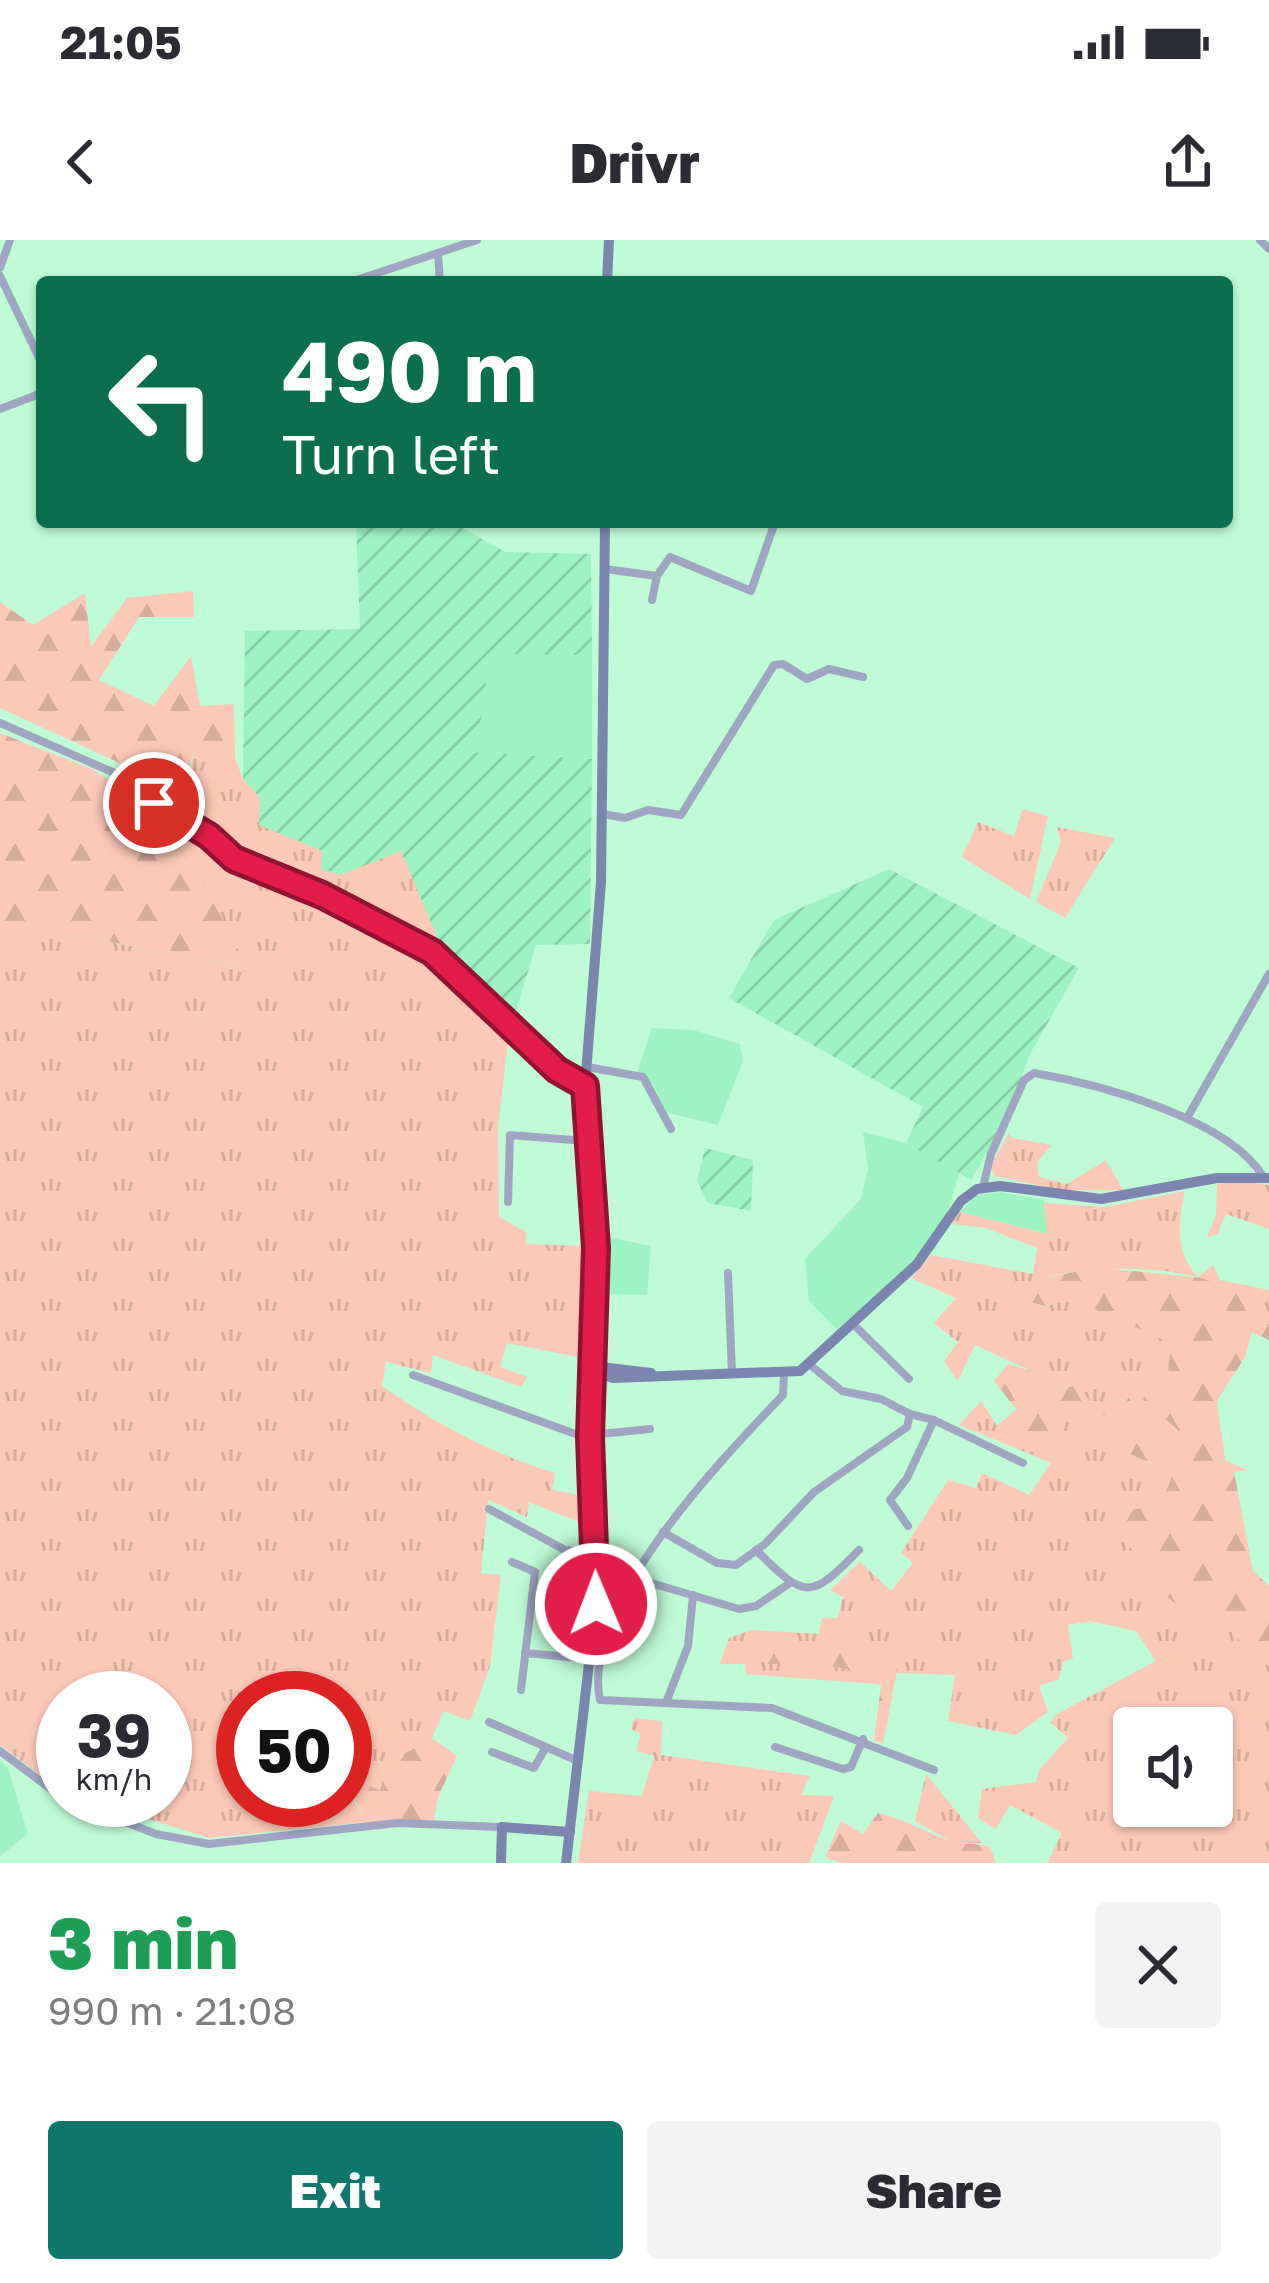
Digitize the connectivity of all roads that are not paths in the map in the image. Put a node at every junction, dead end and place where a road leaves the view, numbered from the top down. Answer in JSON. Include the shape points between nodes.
{"nodes":[{"id":1,"x":10,"y":240,"type":"edge"},
{"id":2,"x":477,"y":240,"type":"edge"},
{"id":3,"x":1260,"y":240,"type":"edge"},
{"id":4,"x":606,"y":241,"type":"edge"},
{"id":5,"x":1269,"y":249,"type":"edge"},
{"id":6,"x":438,"y":253,"type":"junction"},
{"id":7,"x":0,"y":272,"type":"edge"},
{"id":8,"x":368,"y":276,"type":"edge"},
{"id":9,"x":440,"y":276,"type":"edge"},
{"id":10,"x":607,"y":276,"type":"edge"},
{"id":11,"x":36,"y":351,"type":"edge"},
{"id":12,"x":36,"y":395,"type":"edge"},
{"id":13,"x":0,"y":409,"type":"edge"},
{"id":14,"x":605,"y":528,"type":"edge"},
{"id":15,"x":773,"y":528,"type":"edge"},
{"id":16,"x":605,"y":568,"type":"junction"},
{"id":17,"x":657,"y":575,"type":"junction"},
{"id":18,"x":652,"y":600,"type":"dead end"},
{"id":19,"x":863,"y":677,"type":"dead end"},
{"id":20,"x":0,"y":723,"type":"edge"},
{"id":21,"x":603,"y":814,"type":"junction"},
{"id":22,"x":1269,"y":974,"type":"edge"},
{"id":23,"x":587,"y":1067,"type":"junction"},
{"id":24,"x":585,"y":1086,"type":"junction"},
{"id":25,"x":1187,"y":1118,"type":"junction"},
{"id":26,"x":671,"y":1129,"type":"dead end"},
{"id":27,"x":586,"y":1141,"type":"junction"},
{"id":28,"x":1266,"y":1178,"type":"edge"},
{"id":29,"x":983,"y":1186,"type":"junction"},
{"id":30,"x":508,"y":1202,"type":"dead end"},
{"id":31,"x":728,"y":1273,"type":"dead end"},
{"id":32,"x":853,"y":1324,"type":"junction"},
{"id":33,"x":810,"y":1365,"type":"junction"},
{"id":34,"x":592,"y":1368,"type":"junction"},
{"id":35,"x":654,"y":1374,"type":"junction"},
{"id":36,"x":732,"y":1374,"type":"junction"},
{"id":37,"x":413,"y":1375,"type":"dead end"},
{"id":38,"x":784,"y":1375,"type":"junction"},
{"id":39,"x":613,"y":1378,"type":"junction"},
{"id":40,"x":909,"y":1378,"type":"dead end"},
{"id":41,"x":591,"y":1407,"type":"junction"},
{"id":42,"x":910,"y":1414,"type":"junction"},
{"id":43,"x":934,"y":1420,"type":"junction"},
{"id":44,"x":650,"y":1429,"type":"dead end"},
{"id":45,"x":590,"y":1437,"type":"junction"},
{"id":46,"x":1023,"y":1463,"type":"dead end"},
{"id":47,"x":489,"y":1509,"type":"dead end"},
{"id":48,"x":908,"y":1526,"type":"dead end"},
{"id":49,"x":663,"y":1532,"type":"junction"},
{"id":50,"x":756,"y":1550,"type":"junction"},
{"id":51,"x":859,"y":1550,"type":"dead end"},
{"id":52,"x":596,"y":1553,"type":"junction"},
{"id":53,"x":512,"y":1562,"type":"dead end"},
{"id":54,"x":634,"y":1578,"type":"junction"},
{"id":55,"x":790,"y":1583,"type":"junction"},
{"id":56,"x":693,"y":1595,"type":"junction"},
{"id":57,"x":525,"y":1653,"type":"junction"},
{"id":58,"x":590,"y":1659,"type":"junction"},
{"id":59,"x":521,"y":1690,"type":"dead end"},
{"id":60,"x":667,"y":1700,"type":"junction"},
{"id":61,"x":489,"y":1722,"type":"dead end"},
{"id":62,"x":863,"y":1739,"type":"junction"},
{"id":63,"x":546,"y":1747,"type":"junction"},
{"id":64,"x":775,"y":1748,"type":"dead end"},
{"id":65,"x":0,"y":1750,"type":"edge"},
{"id":66,"x":492,"y":1752,"type":"dead end"},
{"id":67,"x":578,"y":1761,"type":"junction"},
{"id":68,"x":934,"y":1770,"type":"dead end"},
{"id":69,"x":36,"y":1777,"type":"edge"},
{"id":70,"x":138,"y":1827,"type":"edge"},
{"id":71,"x":502,"y":1827,"type":"junction"},
{"id":72,"x":570,"y":1832,"type":"junction"},
{"id":73,"x":501,"y":1863,"type":"edge"},
{"id":74,"x":566,"y":1863,"type":"edge"}],
"edges":[{"from":1,"to":7,"type":"street"},
{"from":2,"to":6,"type":"street"},
{"from":3,"to":5,"type":"street"},
{"from":4,"to":10,"type":"main road"},
{"from":6,"to":8,"type":"street"},
{"from":6,"to":9,"type":"street"},
{"from":7,"to":11,"type":"street"},
{"from":12,"to":13,"type":"street"},
{"from":14,"to":16,"type":"main road"},
{"from":15,"to":17,"type":"street","via":[[751,591],[670,557]]},
{"from":16,"to":17,"type":"street"},
{"from":16,"to":21,"type":"main road"},
{"from":17,"to":18,"type":"street"},
{"from":19,"to":21,"type":"street","via":[[829,669],[807,679],[774,665],[681,815]]},
{"from":20,"to":24,"type":"street","via":[[117,775],[234,859],[432,952],[557,1070]]},
{"from":21,"to":23,"type":"main road"},
{"from":22,"to":25,"type":"street"},
{"from":23,"to":24,"type":"main road"},
{"from":23,"to":26,"type":"street","via":[[643,1077]]},
{"from":24,"to":27,"type":"main road"},
{"from":25,"to":28,"type":"street","via":[[1230,1142]]},
{"from":25,"to":29,"type":"street","via":[[1034,1073],[1024,1080]]},
{"from":27,"to":30,"type":"street","via":[[510,1135]]},
{"from":27,"to":34,"type":"main road","via":[[596,1248]]},
{"from":28,"to":29,"type":"main road","via":[[1217,1178],[1101,1199]]},
{"from":29,"to":32,"type":"main road"},
{"from":31,"to":36,"type":"street"},
{"from":32,"to":33,"type":"main road"},
{"from":32,"to":40,"type":"street"},
{"from":33,"to":38,"type":"main road"},
{"from":33,"to":42,"type":"street","via":[[842,1391]]},
{"from":34,"to":35,"type":"main road"},
{"from":34,"to":39,"type":"main road"},
{"from":34,"to":41,"type":"main road"},
{"from":35,"to":36,"type":"main road"},
{"from":35,"to":39,"type":"main road"},
{"from":36,"to":38,"type":"main road"},
{"from":37,"to":45,"type":"street"},
{"from":38,"to":49,"type":"street","via":[[783,1395]]},
{"from":39,"to":41,"type":"main road"},
{"from":41,"to":45,"type":"main road"},
{"from":42,"to":43,"type":"street"},
{"from":42,"to":50,"type":"street","via":[[898,1434],[814,1492]]},
{"from":43,"to":46,"type":"street"},
{"from":43,"to":48,"type":"street","via":[[890,1500]]},
{"from":44,"to":45,"type":"street"},
{"from":45,"to":52,"type":"main road"},
{"from":47,"to":52,"type":"street","via":[[565,1550]]},
{"from":49,"to":50,"type":"street","via":[[726,1566]]},
{"from":49,"to":54,"type":"street"},
{"from":50,"to":55,"type":"street"},
{"from":51,"to":55,"type":"street","via":[[821,1589]]},
{"from":52,"to":58,"type":"main road"},
{"from":53,"to":57,"type":"street","via":[[536,1572]]},
{"from":54,"to":56,"type":"street"},
{"from":54,"to":60,"type":"street","via":[[604,1640],[598,1693],[610,1701]]},
{"from":55,"to":56,"type":"street","via":[[740,1609]]},
{"from":56,"to":60,"type":"street","via":[[688,1646]]},
{"from":57,"to":58,"type":"street"},
{"from":57,"to":59,"type":"street"},
{"from":58,"to":67,"type":"main road"},
{"from":60,"to":62,"type":"street","via":[[772,1708]]},
{"from":61,"to":63,"type":"street"},
{"from":62,"to":64,"type":"street","via":[[843,1769]]},
{"from":62,"to":68,"type":"street"},
{"from":63,"to":66,"type":"street","via":[[535,1768]]},
{"from":63,"to":67,"type":"street"},
{"from":65,"to":69,"type":"street"},
{"from":67,"to":72,"type":"main road"},
{"from":70,"to":71,"type":"street","via":[[209,1844],[397,1823]]},
{"from":71,"to":72,"type":"main road"},
{"from":71,"to":73,"type":"main road"},
{"from":72,"to":74,"type":"main road"}]}
